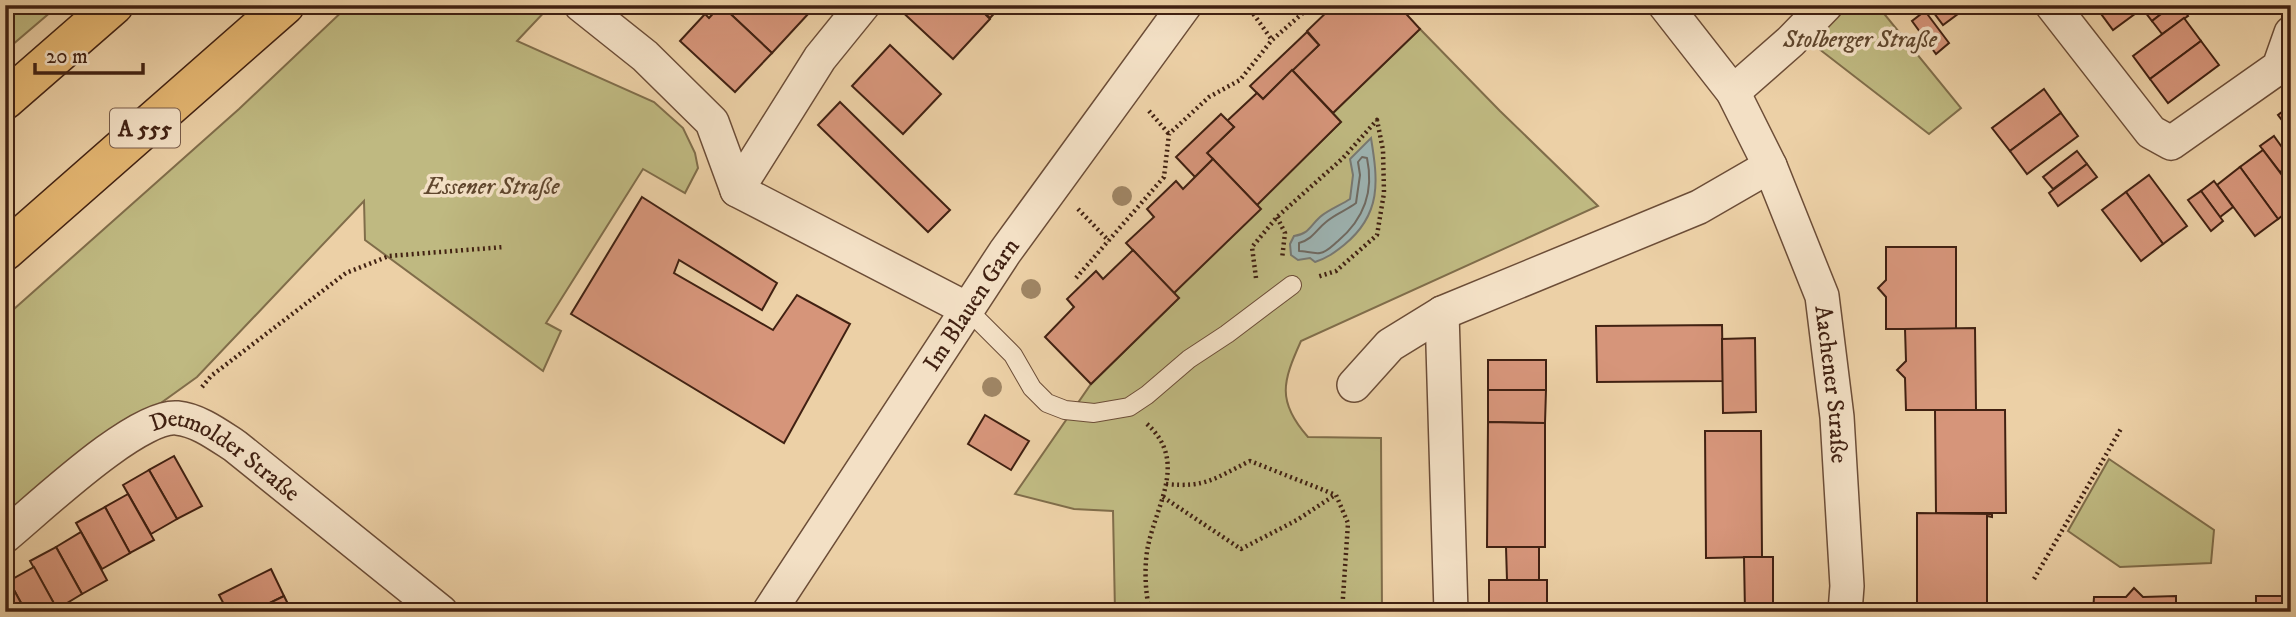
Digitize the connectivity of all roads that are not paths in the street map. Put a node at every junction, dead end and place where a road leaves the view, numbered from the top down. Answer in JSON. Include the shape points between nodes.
{"nodes":[{"id":1,"x":114,"y":5,"type":"edge"},
{"id":2,"x":285,"y":5,"type":"edge"},
{"id":3,"x":581,"y":5,"type":"edge"},
{"id":4,"x":863,"y":5,"type":"edge"},
{"id":5,"x":1185,"y":5,"type":"edge"},
{"id":6,"x":1665,"y":5,"type":"edge"},
{"id":7,"x":1826,"y":5,"type":"edge"},
{"id":8,"x":2052,"y":5,"type":"edge"},
{"id":9,"x":2291,"y":33,"type":"edge"},
{"id":10,"x":1733,"y":92,"type":"junction"},
{"id":11,"x":5,"y":100,"type":"edge"},
{"id":12,"x":1770,"y":166,"type":"junction"},
{"id":13,"x":737,"y":190,"type":"junction"},
{"id":14,"x":5,"y":251,"type":"edge"},
{"id":15,"x":1292,"y":285,"type":"road end"},
{"id":16,"x":967,"y":309,"type":"junction"},
{"id":17,"x":1442,"y":313,"type":"junction"},
{"id":18,"x":1354,"y":385,"type":"dead end"},
{"id":19,"x":5,"y":536,"type":"edge"},
{"id":20,"x":441,"y":612,"type":"edge"},
{"id":21,"x":769,"y":612,"type":"edge"},
{"id":22,"x":1451,"y":612,"type":"edge"},
{"id":23,"x":1845,"y":612,"type":"edge"}],
"edges":[{"from":1,"to":11,"type":"highway"},
{"from":2,"to":14,"type":"highway","number":"A 555"},
{"from":3,"to":13,"type":"street","via":[[645,56],[712,122]]},
{"from":4,"to":13,"type":"street","via":[[821,58]]},
{"from":5,"to":16,"type":"street","name":"Im Blauen Garn"},
{"from":6,"to":10,"type":"street","name":"Aachener Straße"},
{"from":7,"to":10,"type":"street"},
{"from":8,"to":9,"type":"street","via":[[2151,132],[2171,143],[2279,67]]},
{"from":10,"to":12,"type":"street","name":"Aachener Straße"},
{"from":12,"to":17,"type":"street","via":[[1699,207]]},
{"from":12,"to":23,"type":"street","name":"Aachener Straße","via":[[1822,296],[1837,417]]},
{"from":13,"to":16,"type":"street"},
{"from":15,"to":16,"type":"lane","via":[[1129,407],[1094,413],[1047,403],[1032,388],[1013,355]]},
{"from":16,"to":21,"type":"street","name":"Im Blauen Garn"},
{"from":17,"to":18,"type":"street","via":[[1390,345]]},
{"from":17,"to":22,"type":"street"},
{"from":19,"to":20,"type":"street","name":"Detmolder Straße","via":[[103,454],[148,424],[176,417],[204,426],[235,446]]}]}
